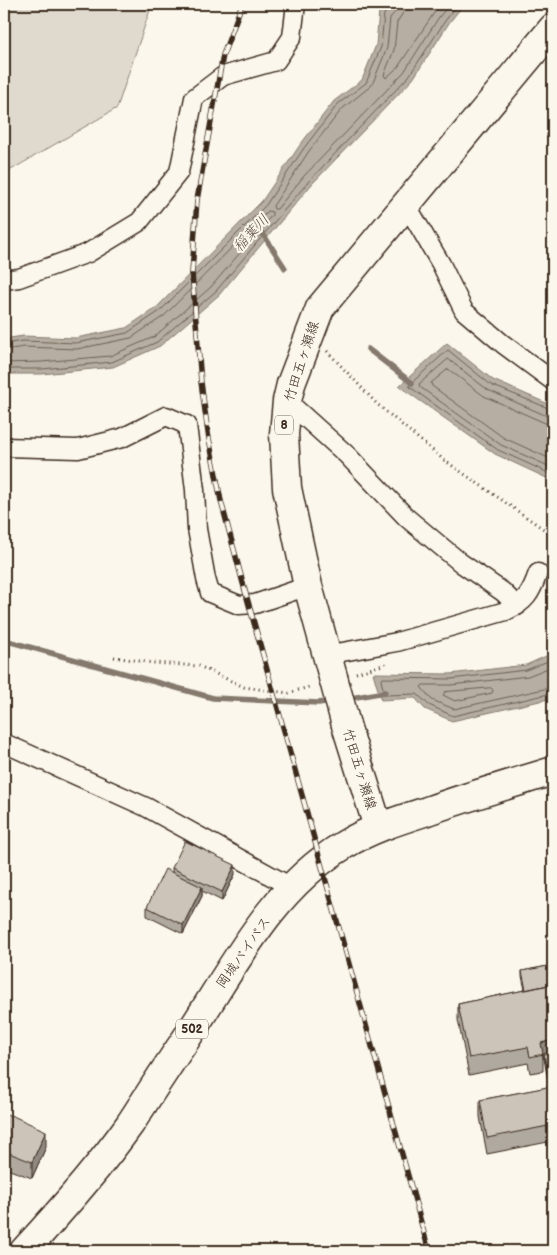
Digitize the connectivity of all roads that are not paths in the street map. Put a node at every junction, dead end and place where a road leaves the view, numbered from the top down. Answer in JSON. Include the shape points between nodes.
{"nodes":[{"id":1,"x":296,"y":4,"type":"edge"},
{"id":2,"x":553,"y":28,"type":"edge"},
{"id":3,"x":406,"y":204,"type":"junction"},
{"id":4,"x":4,"y":280,"type":"edge"},
{"id":5,"x":553,"y":381,"type":"edge"},
{"id":6,"x":287,"y":401,"type":"junction"},
{"id":7,"x":4,"y":447,"type":"edge"},
{"id":8,"x":538,"y":573,"type":"dead end"},
{"id":9,"x":308,"y":586,"type":"junction"},
{"id":10,"x":517,"y":606,"type":"junction"},
{"id":11,"x":330,"y":666,"type":"junction"},
{"id":12,"x":4,"y":743,"type":"edge"},
{"id":13,"x":553,"y":772,"type":"edge"},
{"id":14,"x":378,"y":827,"type":"junction"},
{"id":15,"x":290,"y":887,"type":"junction"},
{"id":16,"x":24,"y":1251,"type":"edge"}],
"edges":[{"from":1,"to":4,"type":"street","via":[[292,37],[276,61],[223,76],[194,98],[179,172],[139,222],[88,254],[19,278]]},
{"from":2,"to":3,"type":"main road","name":"竹田五ヶ瀬線","number":"8"},
{"from":3,"to":5,"type":"street","via":[[464,311]]},
{"from":3,"to":6,"type":"main road","name":"竹田五ヶ瀬線","number":"8","via":[[320,308]]},
{"from":6,"to":9,"type":"main road","name":"竹田五ヶ瀬線","number":"8","via":[[284,434],[287,488]]},
{"from":6,"to":10,"type":"street","via":[[347,454],[407,518]]},
{"from":7,"to":9,"type":"street","via":[[78,448],[122,438],[166,416],[186,425],[197,529],[210,594],[239,605],[255,604]]},
{"from":8,"to":10,"type":"street","via":[[532,589]]},
{"from":9,"to":11,"type":"main road","name":"竹田五ヶ瀬線","number":"8"},
{"from":10,"to":11,"type":"street"},
{"from":11,"to":14,"type":"main road","name":"竹田五ヶ瀬線","number":"8","bridge":true},
{"from":12,"to":15,"type":"street","via":[[146,807]]},
{"from":13,"to":14,"type":"main road","name":"岡城バイパス","number":"502"},
{"from":14,"to":15,"type":"main road","name":"岡城バイパス","number":"502","via":[[330,854]]},
{"from":15,"to":16,"type":"main road","name":"岡城バイパス","number":"502","via":[[226,973],[128,1125],[62,1210]]}]}
